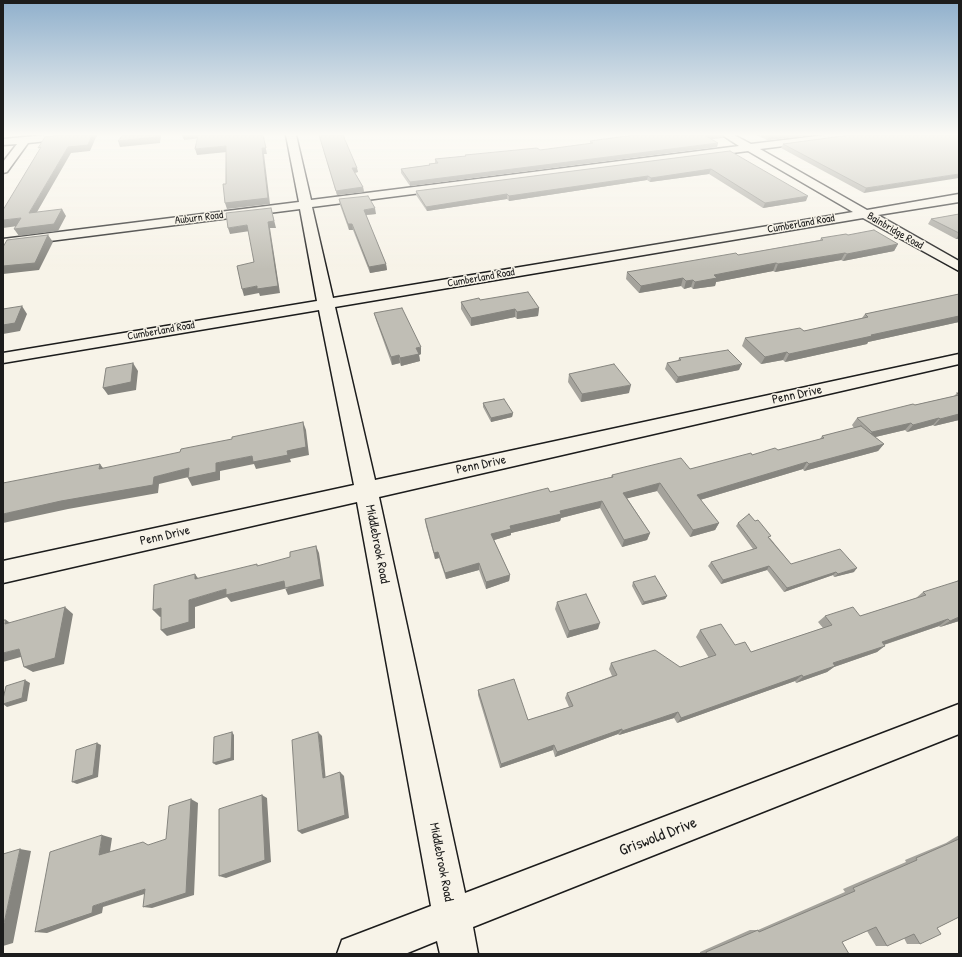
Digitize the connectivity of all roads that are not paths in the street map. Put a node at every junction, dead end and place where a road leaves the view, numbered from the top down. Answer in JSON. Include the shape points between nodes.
{"nodes":[{"id":1,"x":301,"y":180,"type":"edge"},
{"id":2,"x":499,"y":180,"type":"edge"},
{"id":3,"x":806,"y":180,"type":"edge"},
{"id":4,"x":959,"y":198,"type":"edge"},
{"id":5,"x":306,"y":204,"type":"junction"},
{"id":6,"x":865,"y":213,"type":"junction"},
{"id":7,"x":3,"y":243,"type":"edge"},
{"id":8,"x":959,"y":267,"type":"edge"},
{"id":9,"x":326,"y":304,"type":"junction"},
{"id":10,"x":3,"y":358,"type":"edge"},
{"id":11,"x":959,"y":359,"type":"edge"},
{"id":12,"x":367,"y":490,"type":"junction"},
{"id":13,"x":3,"y":572,"type":"edge"},
{"id":14,"x":959,"y":719,"type":"edge"},
{"id":15,"x":452,"y":917,"type":"junction"},
{"id":16,"x":356,"y":954,"type":"edge"},
{"id":17,"x":459,"y":954,"type":"edge"}],
"edges":[{"from":1,"to":5,"type":"street","name":"Middlebrook Road"},
{"from":2,"to":5,"type":"street","name":"Auburn Road"},
{"from":3,"to":6,"type":"street","name":"Bainbridge Road"},
{"from":4,"to":6,"type":"street","name":"Cumberland Road"},
{"from":5,"to":7,"type":"street","name":"Auburn Road"},
{"from":5,"to":9,"type":"street","name":"Middlebrook Road"},
{"from":6,"to":8,"type":"street","name":"Bainbridge Road"},
{"from":6,"to":9,"type":"street","name":"Cumberland Road"},
{"from":9,"to":10,"type":"street","name":"Cumberland Road"},
{"from":9,"to":12,"type":"street","name":"Middlebrook Road"},
{"from":11,"to":12,"type":"street","name":"Penn Drive"},
{"from":12,"to":13,"type":"street","name":"Penn Drive"},
{"from":12,"to":15,"type":"street","name":"Middlebrook Road"},
{"from":14,"to":15,"type":"street","name":"Griswold Drive"},
{"from":15,"to":16,"type":"street","name":"Griswold Drive"},
{"from":15,"to":17,"type":"street","name":"Middlebrook Road"}]}
